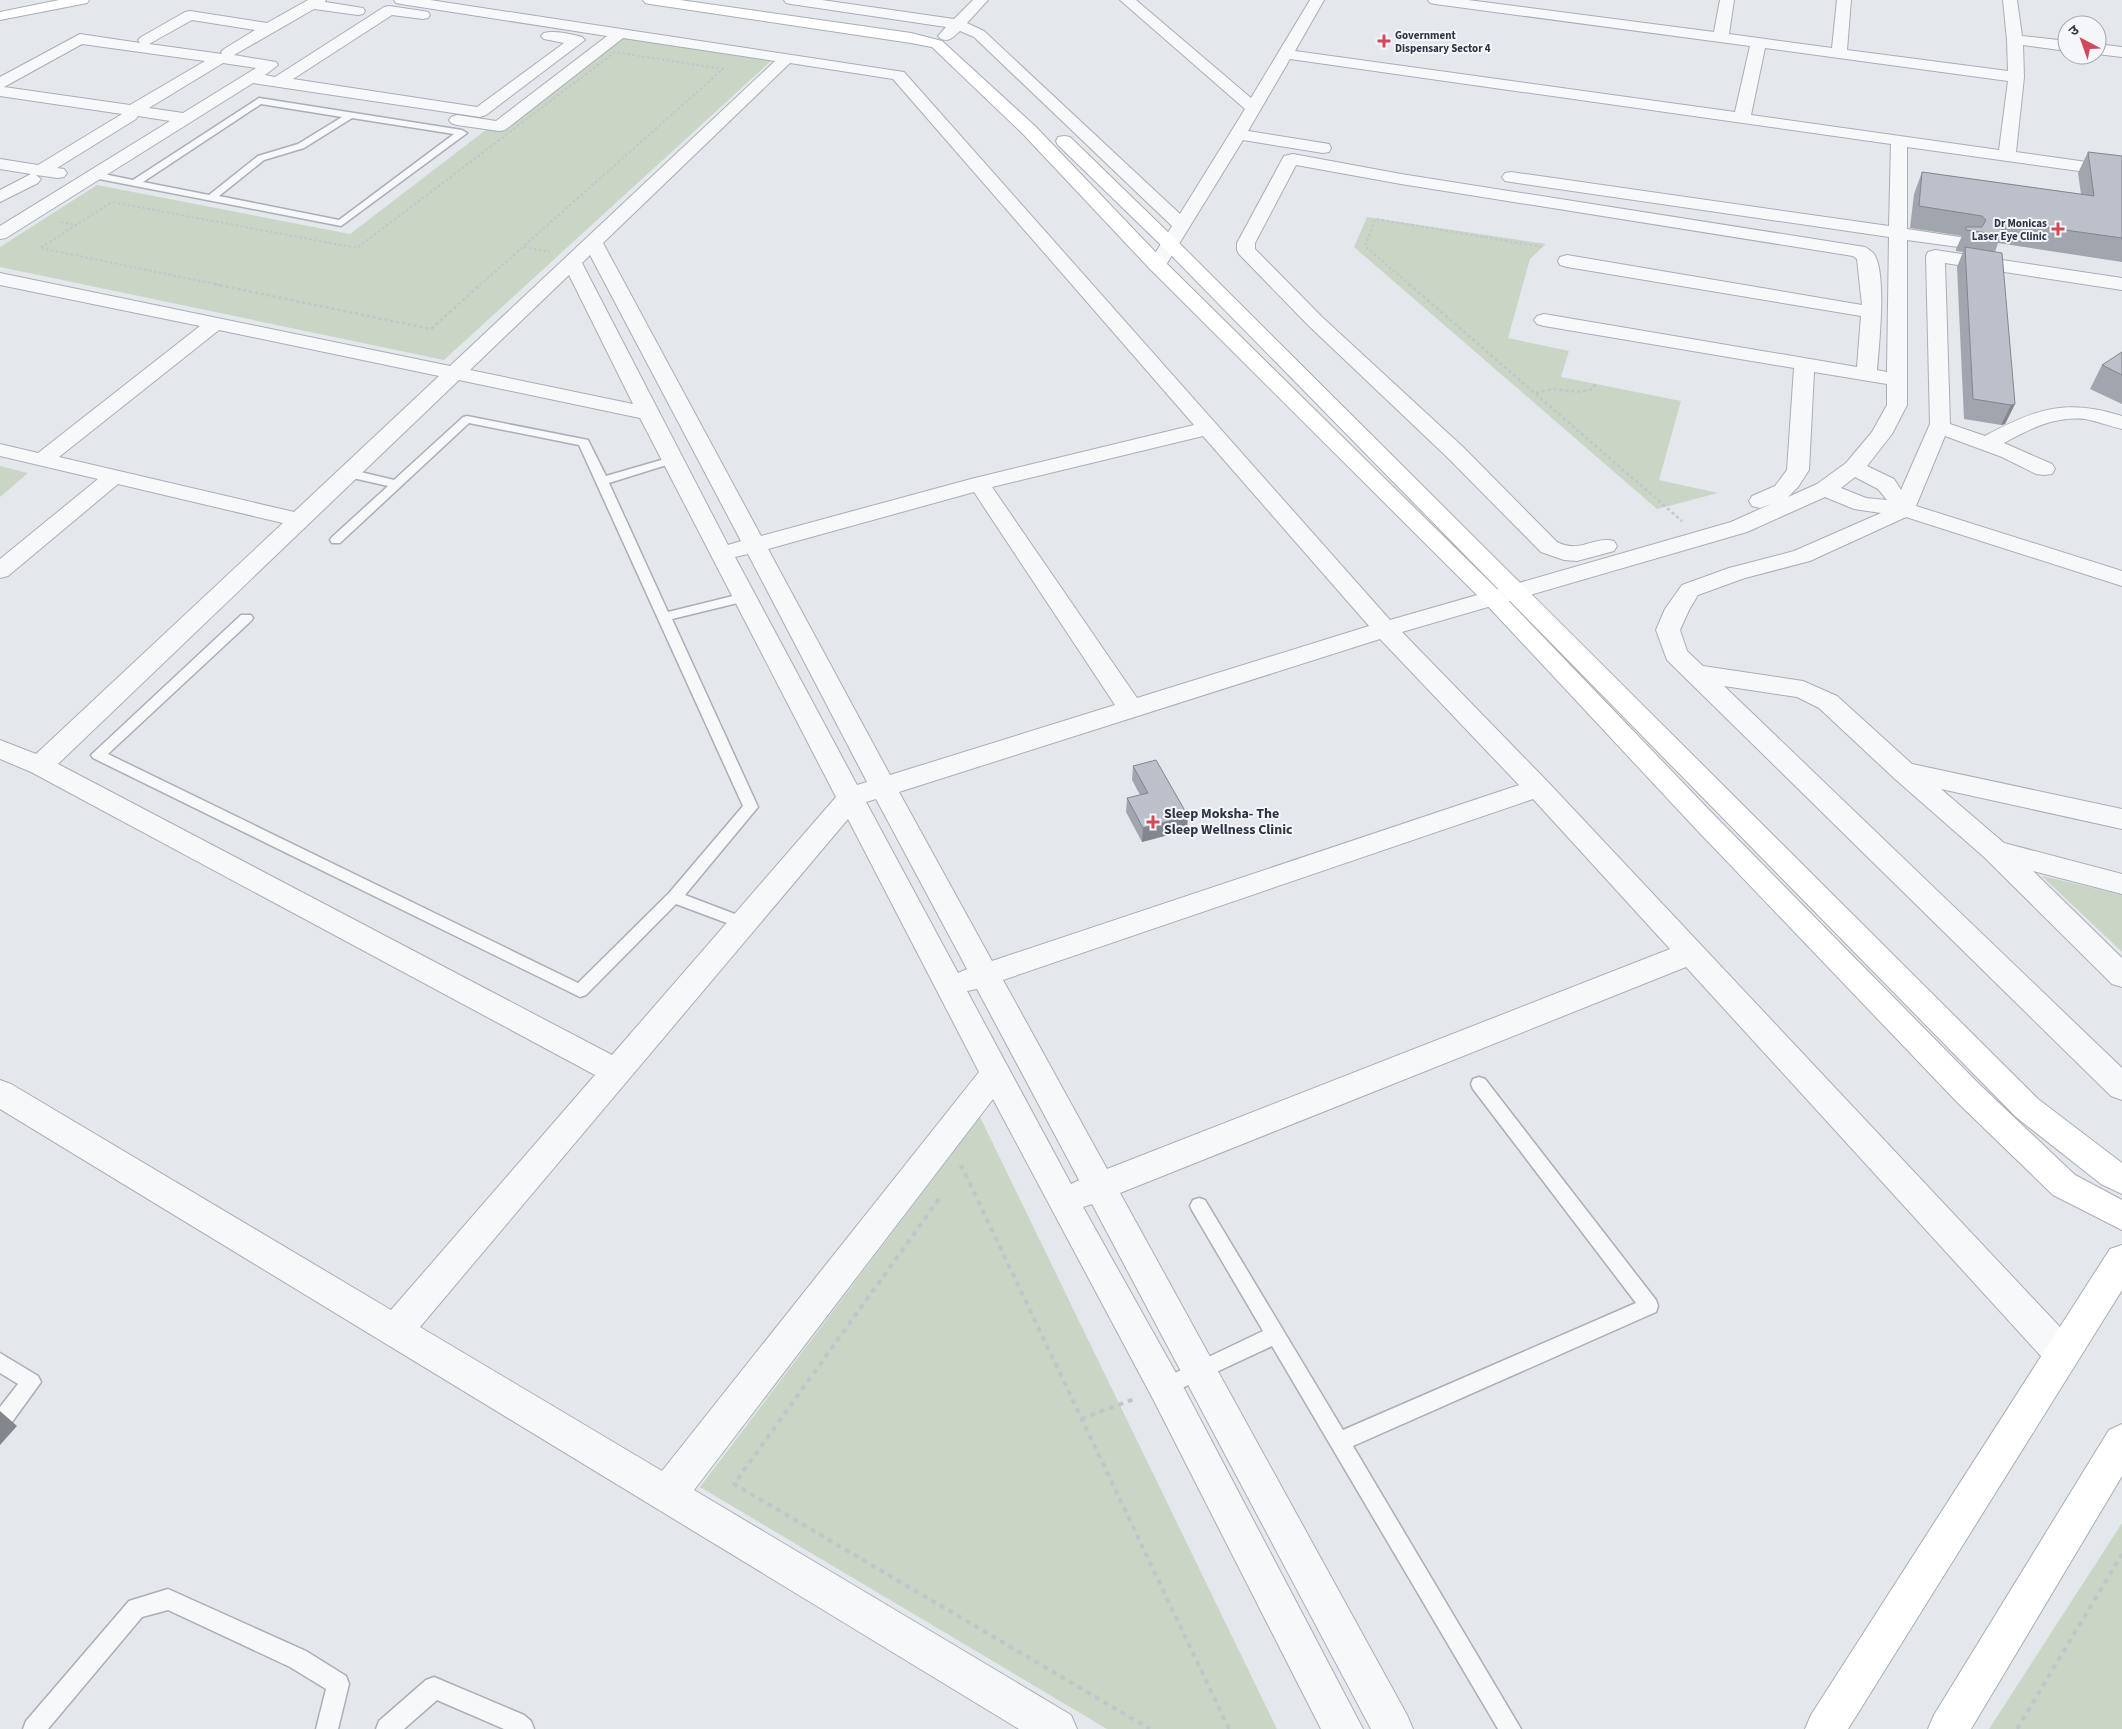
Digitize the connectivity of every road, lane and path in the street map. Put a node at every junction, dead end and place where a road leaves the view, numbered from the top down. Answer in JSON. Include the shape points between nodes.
{"nodes":[{"id":1,"x":11,"y":0,"type":"edge"},
{"id":2,"x":82,"y":0,"type":"edge"},
{"id":3,"x":401,"y":0,"type":"edge"},
{"id":4,"x":650,"y":0,"type":"edge"},
{"id":5,"x":706,"y":0,"type":"edge"},
{"id":6,"x":981,"y":0,"type":"edge"},
{"id":7,"x":1128,"y":0,"type":"edge"},
{"id":8,"x":1317,"y":0,"type":"edge"},
{"id":9,"x":1435,"y":0,"type":"edge"},
{"id":10,"x":1570,"y":0,"type":"edge"},
{"id":11,"x":1727,"y":0,"type":"edge"},
{"id":12,"x":1844,"y":0,"type":"edge"},
{"id":13,"x":2010,"y":0,"type":"edge"},
{"id":14,"x":0,"y":2,"type":"edge"},
{"id":15,"x":316,"y":2,"type":"edge"},
{"id":16,"x":795,"y":3,"type":"edge"},
{"id":17,"x":209,"y":5,"type":"dead end"},
{"id":18,"x":187,"y":9,"type":"junction"},
{"id":19,"x":0,"y":16,"type":"edge"},
{"id":20,"x":1563,"y":17,"type":"junction"},
{"id":21,"x":334,"y":25,"type":"dead end"},
{"id":22,"x":269,"y":28,"type":"junction"},
{"id":23,"x":90,"y":32,"type":"dead end"},
{"id":24,"x":620,"y":33,"type":"junction"},
{"id":25,"x":947,"y":35,"type":"junction"},
{"id":26,"x":1720,"y":37,"type":"junction"},
{"id":27,"x":146,"y":40,"type":"junction"},
{"id":28,"x":2015,"y":40,"type":"junction"},
{"id":29,"x":1759,"y":42,"type":"junction"},
{"id":30,"x":2057,"y":45,"type":"edge"},
{"id":31,"x":2107,"y":51,"type":"edge"},
{"id":32,"x":1839,"y":53,"type":"junction"},
{"id":33,"x":2121,"y":53,"type":"edge"},
{"id":34,"x":1285,"y":54,"type":"junction"},
{"id":35,"x":226,"y":57,"type":"junction"},
{"id":36,"x":786,"y":59,"type":"junction"},
{"id":37,"x":2016,"y":78,"type":"junction"},
{"id":38,"x":244,"y":82,"type":"junction"},
{"id":39,"x":278,"y":82,"type":"junction"},
{"id":40,"x":0,"y":84,"type":"edge"},
{"id":41,"x":0,"y":90,"type":"edge"},
{"id":42,"x":0,"y":96,"type":"edge"},
{"id":43,"x":1254,"y":108,"type":"junction"},
{"id":44,"x":480,"y":112,"type":"junction"},
{"id":45,"x":133,"y":113,"type":"junction"},
{"id":46,"x":351,"y":115,"type":"junction"},
{"id":47,"x":513,"y":117,"type":"junction"},
{"id":48,"x":1742,"y":118,"type":"junction"},
{"id":49,"x":180,"y":120,"type":"junction"},
{"id":50,"x":1238,"y":134,"type":"junction"},
{"id":51,"x":1899,"y":140,"type":"junction"},
{"id":52,"x":1360,"y":154,"type":"dead end"},
{"id":53,"x":2007,"y":156,"type":"junction"},
{"id":54,"x":0,"y":164,"type":"edge"},
{"id":55,"x":2122,"y":172,"type":"edge"},
{"id":56,"x":0,"y":173,"type":"edge"},
{"id":57,"x":37,"y":174,"type":"junction"},
{"id":58,"x":1496,"y":175,"type":"dead end"},
{"id":59,"x":86,"y":180,"type":"junction"},
{"id":60,"x":134,"y":183,"type":"junction"},
{"id":61,"x":0,"y":197,"type":"edge"},
{"id":62,"x":210,"y":198,"type":"junction"},
{"id":63,"x":1899,"y":233,"type":"junction"},
{"id":64,"x":0,"y":234,"type":"edge"},
{"id":65,"x":1176,"y":235,"type":"junction"},
{"id":66,"x":593,"y":242,"type":"junction"},
{"id":67,"x":1543,"y":247,"type":"dead end"},
{"id":68,"x":1567,"y":261,"type":"dead end"},
{"id":69,"x":572,"y":262,"type":"junction"},
{"id":70,"x":1156,"y":265,"type":"junction"},
{"id":71,"x":2122,"y":268,"type":"edge"},
{"id":72,"x":0,"y":279,"type":"edge"},
{"id":73,"x":2122,"y":284,"type":"edge"},
{"id":74,"x":1870,"y":312,"type":"junction"},
{"id":75,"x":1544,"y":320,"type":"dead end"},
{"id":76,"x":215,"y":324,"type":"junction"},
{"id":77,"x":1804,"y":364,"type":"junction"},
{"id":78,"x":453,"y":373,"type":"junction"},
{"id":79,"x":1868,"y":374,"type":"junction"},
{"id":80,"x":1897,"y":380,"type":"junction"},
{"id":81,"x":1594,"y":384,"type":"dead end"},
{"id":82,"x":1535,"y":394,"type":"junction"},
{"id":83,"x":648,"y":413,"type":"junction"},
{"id":84,"x":2122,"y":423,"type":"edge"},
{"id":85,"x":1939,"y":427,"type":"junction"},
{"id":86,"x":1209,"y":428,"type":"junction"},
{"id":87,"x":1986,"y":444,"type":"junction"},
{"id":88,"x":0,"y":450,"type":"edge"},
{"id":89,"x":42,"y":460,"type":"junction"},
{"id":90,"x":672,"y":460,"type":"junction"},
{"id":91,"x":1854,"y":468,"type":"junction"},
{"id":92,"x":2044,"y":469,"type":"dead end"},
{"id":93,"x":348,"y":473,"type":"junction"},
{"id":94,"x":114,"y":477,"type":"junction"},
{"id":95,"x":602,"y":480,"type":"junction"},
{"id":96,"x":396,"y":484,"type":"junction"},
{"id":97,"x":979,"y":484,"type":"junction"},
{"id":98,"x":1825,"y":489,"type":"junction"},
{"id":99,"x":1742,"y":506,"type":"dead end"},
{"id":100,"x":1904,"y":508,"type":"junction"},
{"id":101,"x":298,"y":520,"type":"junction"},
{"id":102,"x":1684,"y":523,"type":"dead end"},
{"id":103,"x":336,"y":540,"type":"dead end"},
{"id":104,"x":1620,"y":542,"type":"dead end"},
{"id":105,"x":754,"y":545,"type":"junction"},
{"id":106,"x":722,"y":553,"type":"junction"},
{"id":107,"x":0,"y":571,"type":"edge"},
{"id":108,"x":2122,"y":579,"type":"edge"},
{"id":109,"x":1503,"y":594,"type":"junction"},
{"id":110,"x":745,"y":597,"type":"junction"},
{"id":111,"x":664,"y":617,"type":"junction"},
{"id":112,"x":246,"y":618,"type":"dead end"},
{"id":113,"x":1385,"y":629,"type":"junction"},
{"id":114,"x":1699,"y":674,"type":"junction"},
{"id":115,"x":1132,"y":709,"type":"junction"},
{"id":116,"x":0,"y":749,"type":"edge"},
{"id":117,"x":40,"y":766,"type":"junction"},
{"id":118,"x":1904,"y":772,"type":"junction"},
{"id":119,"x":883,"y":787,"type":"junction"},
{"id":120,"x":1538,"y":788,"type":"junction"},
{"id":121,"x":851,"y":797,"type":"junction"},
{"id":122,"x":2122,"y":819,"type":"edge"},
{"id":123,"x":1994,"y":850,"type":"junction"},
{"id":124,"x":2122,"y":884,"type":"edge"},
{"id":125,"x":674,"y":897,"type":"junction"},
{"id":126,"x":743,"y":923,"type":"junction"},
{"id":127,"x":1691,"y":953,"type":"junction"},
{"id":128,"x":985,"y":975,"type":"junction"},
{"id":129,"x":2122,"y":976,"type":"edge"},
{"id":130,"x":950,"y":986,"type":"junction"},
{"id":131,"x":616,"y":1072,"type":"junction"},
{"id":132,"x":996,"y":1073,"type":"junction"},
{"id":133,"x":1479,"y":1084,"type":"dead end"},
{"id":134,"x":2122,"y":1087,"type":"edge"},
{"id":135,"x":0,"y":1093,"type":"edge"},
{"id":136,"x":956,"y":1175,"type":"dead end"},
{"id":137,"x":2122,"y":1180,"type":"edge"},
{"id":138,"x":1100,"y":1187,"type":"junction"},
{"id":139,"x":945,"y":1191,"type":"dead end"},
{"id":140,"x":1063,"y":1201,"type":"junction"},
{"id":141,"x":1199,"y":1206,"type":"dead end"},
{"id":142,"x":2122,"y":1216,"type":"edge"},
{"id":143,"x":2122,"y":1260,"type":"edge"},
{"id":144,"x":395,"y":1330,"type":"junction"},
{"id":145,"x":1275,"y":1335,"type":"junction"},
{"id":146,"x":2062,"y":1354,"type":"junction"},
{"id":147,"x":0,"y":1362,"type":"edge"},
{"id":148,"x":1199,"y":1370,"type":"junction"},
{"id":149,"x":1165,"y":1387,"type":"junction"},
{"id":150,"x":1081,"y":1419,"type":"junction"},
{"id":151,"x":0,"y":1422,"type":"edge"},
{"id":152,"x":1339,"y":1442,"type":"junction"},
{"id":153,"x":2122,"y":1442,"type":"edge"},
{"id":154,"x":667,"y":1495,"type":"junction"},
{"id":155,"x":2122,"y":1554,"type":"edge"},
{"id":156,"x":34,"y":1729,"type":"edge"},
{"id":157,"x":327,"y":1729,"type":"edge"},
{"id":158,"x":387,"y":1729,"type":"edge"},
{"id":159,"x":523,"y":1729,"type":"edge"},
{"id":160,"x":1057,"y":1729,"type":"edge"},
{"id":161,"x":1150,"y":1729,"type":"edge"},
{"id":162,"x":1228,"y":1729,"type":"edge"},
{"id":163,"x":1343,"y":1729,"type":"edge"},
{"id":164,"x":1393,"y":1729,"type":"edge"},
{"id":165,"x":1510,"y":1729,"type":"edge"},
{"id":166,"x":1825,"y":1729,"type":"edge"},
{"id":167,"x":1948,"y":1729,"type":"edge"},
{"id":168,"x":2017,"y":1729,"type":"edge"}],
"edges":[{"from":1,"to":14,"type":"street"},
{"from":2,"to":19,"type":"street"},
{"from":3,"to":24,"type":"street"},
{"from":4,"to":25,"type":"street","via":[[911,38]]},
{"from":5,"to":16,"type":"street"},
{"from":6,"to":25,"type":"street"},
{"from":7,"to":43,"type":"street"},
{"from":8,"to":34,"type":"street"},
{"from":9,"to":20,"type":"street"},
{"from":10,"to":20,"type":"street"},
{"from":11,"to":26,"type":"street"},
{"from":12,"to":32,"type":"street"},
{"from":13,"to":28,"type":"street"},
{"from":15,"to":21,"type":"street","via":[[363,7]]},
{"from":15,"to":22,"type":"street"},
{"from":16,"to":25,"type":"street"},
{"from":17,"to":18,"type":"street"},
{"from":18,"to":22,"type":"street"},
{"from":18,"to":27,"type":"street"},
{"from":20,"to":26,"type":"street"},
{"from":22,"to":35,"type":"street"},
{"from":23,"to":27,"type":"street"},
{"from":24,"to":36,"type":"street"},
{"from":24,"to":47,"type":"street"},
{"from":25,"to":65,"type":"street","via":[[963,43]]},
{"from":25,"to":70,"type":"street","via":[[1029,130]]},
{"from":26,"to":29,"type":"street"},
{"from":27,"to":35,"type":"street"},
{"from":28,"to":30,"type":"street"},
{"from":28,"to":37,"type":"street"},
{"from":29,"to":32,"type":"street"},
{"from":29,"to":48,"type":"street"},
{"from":31,"to":33,"type":"street"},
{"from":32,"to":37,"type":"street"},
{"from":34,"to":43,"type":"street"},
{"from":34,"to":48,"type":"street"},
{"from":35,"to":38,"type":"street","via":[[278,60]]},
{"from":35,"to":40,"type":"street","via":[[80,39]]},
{"from":35,"to":45,"type":"street"},
{"from":36,"to":66,"type":"street"},
{"from":36,"to":86,"type":"street","via":[[898,75]]},
{"from":37,"to":53,"type":"street"},
{"from":38,"to":39,"type":"street"},
{"from":38,"to":47,"type":"street","via":[[499,126]]},
{"from":38,"to":49,"type":"street"},
{"from":39,"to":44,"type":"street"},
{"from":39,"to":44,"type":"street","via":[[389,10],[577,40]]},
{"from":41,"to":45,"type":"street"},
{"from":42,"to":45,"type":"street"},
{"from":43,"to":50,"type":"street"},
{"from":44,"to":47,"type":"street"},
{"from":45,"to":49,"type":"street"},
{"from":45,"to":57,"type":"street"},
{"from":46,"to":60,"type":"lane","via":[[259,100]]},
{"from":46,"to":62,"type":"lane","via":[[301,146],[261,158]]},
{"from":46,"to":62,"type":"lane","via":[[462,133],[341,223]]},
{"from":48,"to":51,"type":"street"},
{"from":49,"to":59,"type":"street"},
{"from":50,"to":52,"type":"street"},
{"from":50,"to":65,"type":"street"},
{"from":51,"to":53,"type":"street"},
{"from":51,"to":63,"type":"street"},
{"from":53,"to":55,"type":"street"},
{"from":54,"to":57,"type":"street"},
{"from":56,"to":57,"type":"street"},
{"from":57,"to":59,"type":"street"},
{"from":57,"to":61,"type":"street"},
{"from":58,"to":63,"type":"street"},
{"from":59,"to":60,"type":"lane"},
{"from":59,"to":64,"type":"street"},
{"from":60,"to":62,"type":"lane"},
{"from":63,"to":71,"type":"street"},
{"from":63,"to":80,"type":"street"},
{"from":65,"to":70,"type":"street"},
{"from":65,"to":109,"type":"street"},
{"from":66,"to":69,"type":"street"},
{"from":66,"to":105,"type":"street"},
{"from":67,"to":82,"type":"path","via":[[1375,219],[1365,246]]},
{"from":68,"to":74,"type":"street"},
{"from":69,"to":78,"type":"street"},
{"from":69,"to":83,"type":"street"},
{"from":70,"to":109,"type":"street","via":[[1343,448]]},
{"from":72,"to":76,"type":"street"},
{"from":73,"to":85,"type":"street","via":[[1935,256]]},
{"from":74,"to":79,"type":"street"},
{"from":74,"to":104,"type":"street","via":[[1870,268],[1866,256],[1858,251],[1404,170],[1290,160],[1246,244],[1246,250],[1549,547],[1561,554],[1576,555]]},
{"from":75,"to":77,"type":"street"},
{"from":76,"to":78,"type":"street"},
{"from":76,"to":89,"type":"street"},
{"from":77,"to":79,"type":"street"},
{"from":77,"to":99,"type":"street","via":[[1798,470],[1780,495]]},
{"from":78,"to":83,"type":"street"},
{"from":78,"to":93,"type":"street"},
{"from":79,"to":80,"type":"street"},
{"from":80,"to":91,"type":"street","via":[[1896,405],[1881,434]]},
{"from":81,"to":82,"type":"path","via":[[1592,390],[1552,389]]},
{"from":82,"to":102,"type":"path"},
{"from":83,"to":90,"type":"street"},
{"from":84,"to":87,"type":"street","via":[[2081,412],[2055,413],[2032,420]]},
{"from":85,"to":87,"type":"street"},
{"from":85,"to":100,"type":"street"},
{"from":86,"to":97,"type":"street"},
{"from":86,"to":113,"type":"street"},
{"from":87,"to":92,"type":"street"},
{"from":88,"to":89,"type":"street"},
{"from":89,"to":94,"type":"street"},
{"from":90,"to":95,"type":"lane"},
{"from":90,"to":106,"type":"street"},
{"from":91,"to":98,"type":"street"},
{"from":91,"to":100,"type":"street","via":[[1886,484]]},
{"from":93,"to":96,"type":"lane"},
{"from":93,"to":101,"type":"street"},
{"from":94,"to":101,"type":"street"},
{"from":94,"to":107,"type":"street"},
{"from":95,"to":96,"type":"lane","via":[[584,442],[467,419]]},
{"from":95,"to":111,"type":"lane"},
{"from":96,"to":103,"type":"lane"},
{"from":97,"to":105,"type":"street"},
{"from":97,"to":115,"type":"street"},
{"from":98,"to":100,"type":"street","via":[[1862,504]]},
{"from":98,"to":109,"type":"street","via":[[1739,527]]},
{"from":100,"to":108,"type":"street"},
{"from":100,"to":114,"type":"street","via":[[1887,519],[1802,556],[1737,573],[1690,590],[1668,630],[1676,654]]},
{"from":101,"to":117,"type":"street"},
{"from":105,"to":106,"type":"street"},
{"from":105,"to":119,"type":"street"},
{"from":106,"to":110,"type":"street"},
{"from":109,"to":113,"type":"street"},
{"from":109,"to":137,"type":"street","via":[[2027,1108]]},
{"from":109,"to":142,"type":"street","via":[[1697,814],[1968,1093],[2064,1185]]},
{"from":110,"to":111,"type":"lane"},
{"from":110,"to":121,"type":"street"},
{"from":111,"to":125,"type":"lane","via":[[751,807]]},
{"from":112,"to":125,"type":"lane","via":[[98,755],[580,991]]},
{"from":113,"to":115,"type":"street"},
{"from":113,"to":120,"type":"street"},
{"from":114,"to":118,"type":"street","via":[[1803,689],[1828,702]]},
{"from":114,"to":134,"type":"street"},
{"from":115,"to":119,"type":"street"},
{"from":116,"to":117,"type":"street"},
{"from":117,"to":131,"type":"street"},
{"from":118,"to":122,"type":"street"},
{"from":118,"to":123,"type":"street"},
{"from":119,"to":121,"type":"street"},
{"from":119,"to":128,"type":"street"},
{"from":120,"to":127,"type":"street"},
{"from":120,"to":128,"type":"street"},
{"from":121,"to":126,"type":"street"},
{"from":121,"to":130,"type":"street"},
{"from":123,"to":124,"type":"street"},
{"from":123,"to":129,"type":"street"},
{"from":125,"to":126,"type":"lane"},
{"from":126,"to":131,"type":"street"},
{"from":127,"to":138,"type":"street"},
{"from":127,"to":146,"type":"street"},
{"from":128,"to":130,"type":"street"},
{"from":128,"to":138,"type":"street"},
{"from":130,"to":132,"type":"street"},
{"from":131,"to":144,"type":"street"},
{"from":132,"to":140,"type":"street"},
{"from":132,"to":154,"type":"street"},
{"from":133,"to":152,"type":"lane","via":[[1650,1306]]},
{"from":135,"to":144,"type":"street"},
{"from":136,"to":150,"type":"path","via":[[962,1167]]},
{"from":138,"to":140,"type":"street"},
{"from":138,"to":148,"type":"street"},
{"from":139,"to":161,"type":"path","via":[[734,1484]]},
{"from":140,"to":149,"type":"street"},
{"from":141,"to":145,"type":"lane"},
{"from":143,"to":146,"type":"street"},
{"from":144,"to":154,"type":"street"},
{"from":145,"to":148,"type":"lane"},
{"from":145,"to":152,"type":"lane"},
{"from":146,"to":166,"type":"street"},
{"from":147,"to":151,"type":"lane","via":[[31,1382]]},
{"from":148,"to":149,"type":"lane"},
{"from":148,"to":164,"type":"street"},
{"from":149,"to":150,"type":"path"},
{"from":149,"to":163,"type":"street"},
{"from":150,"to":162,"type":"path"},
{"from":152,"to":165,"type":"lane"},
{"from":153,"to":167,"type":"street"},
{"from":154,"to":160,"type":"street"},
{"from":155,"to":168,"type":"path"},
{"from":156,"to":157,"type":"lane","via":[[136,1608],[168,1599],[298,1659],[338,1684]]},
{"from":158,"to":159,"type":"lane","via":[[434,1688],[516,1723]]}]}
